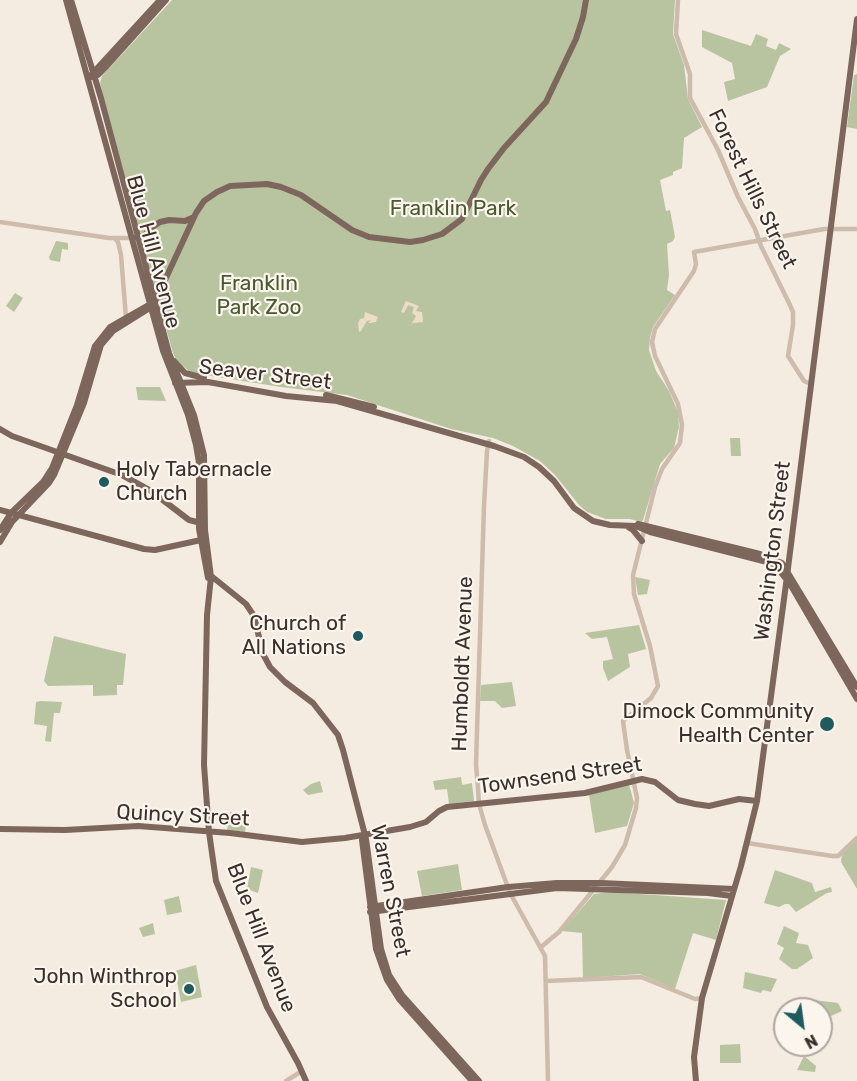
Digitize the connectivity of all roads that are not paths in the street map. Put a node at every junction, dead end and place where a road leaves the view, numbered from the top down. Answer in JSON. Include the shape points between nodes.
{"nodes":[{"id":1,"x":66,"y":0,"type":"edge"},
{"id":2,"x":72,"y":0,"type":"edge"},
{"id":3,"x":160,"y":0,"type":"edge"},
{"id":4,"x":166,"y":0,"type":"edge"},
{"id":5,"x":586,"y":0,"type":"edge"},
{"id":6,"x":678,"y":0,"type":"edge"},
{"id":7,"x":155,"y":9,"type":"junction"},
{"id":8,"x":857,"y":19,"type":"edge"},
{"id":9,"x":92,"y":76,"type":"junction"},
{"id":10,"x":194,"y":216,"type":"junction"},
{"id":11,"x":180,"y":221,"type":"junction"},
{"id":12,"x":0,"y":222,"type":"edge"},
{"id":13,"x":830,"y":228,"type":"junction"},
{"id":14,"x":857,"y":229,"type":"edge"},
{"id":15,"x":186,"y":233,"type":"junction"},
{"id":16,"x":114,"y":238,"type":"junction"},
{"id":17,"x":131,"y":238,"type":"junction"},
{"id":18,"x":759,"y":240,"type":"junction"},
{"id":19,"x":121,"y":255,"type":"junction"},
{"id":20,"x":152,"y":305,"type":"junction"},
{"id":21,"x":126,"y":318,"type":"junction"},
{"id":22,"x":169,"y":353,"type":"junction"},
{"id":23,"x":204,"y":378,"type":"junction"},
{"id":24,"x":193,"y":381,"type":"junction"},
{"id":25,"x":178,"y":382,"type":"junction"},
{"id":26,"x":811,"y":384,"type":"junction"},
{"id":27,"x":185,"y":394,"type":"junction"},
{"id":28,"x":0,"y":429,"type":"edge"},
{"id":29,"x":489,"y":443,"type":"junction"},
{"id":30,"x":62,"y":453,"type":"junction"},
{"id":31,"x":0,"y":510,"type":"edge"},
{"id":32,"x":15,"y":514,"type":"junction"},
{"id":33,"x":202,"y":521,"type":"junction"},
{"id":34,"x":622,"y":525,"type":"junction"},
{"id":35,"x":645,"y":527,"type":"junction"},
{"id":36,"x":0,"y":530,"type":"edge"},
{"id":37,"x":201,"y":540,"type":"junction"},
{"id":38,"x":642,"y":541,"type":"junction"},
{"id":39,"x":0,"y":542,"type":"edge"},
{"id":40,"x":206,"y":570,"type":"joint"},
{"id":41,"x":788,"y":570,"type":"junction"},
{"id":42,"x":787,"y":579,"type":"junction"},
{"id":43,"x":210,"y":581,"type":"junction"},
{"id":44,"x":857,"y":687,"type":"edge"},
{"id":45,"x":857,"y":699,"type":"edge"},
{"id":46,"x":633,"y":780,"type":"junction"},
{"id":47,"x":757,"y":801,"type":"junction"},
{"id":48,"x":479,"y":804,"type":"junction"},
{"id":49,"x":0,"y":829,"type":"edge"},
{"id":50,"x":209,"y":832,"type":"junction"},
{"id":51,"x":362,"y":835,"type":"junction"},
{"id":52,"x":857,"y":837,"type":"edge"},
{"id":53,"x":747,"y":843,"type":"junction"},
{"id":54,"x":607,"y":875,"type":"junction"},
{"id":55,"x":613,"y":884,"type":"junction"},
{"id":56,"x":598,"y":886,"type":"junction"},
{"id":57,"x":586,"y":888,"type":"junction"},
{"id":58,"x":509,"y":890,"type":"junction"},
{"id":59,"x":733,"y":893,"type":"junction"},
{"id":60,"x":589,"y":897,"type":"junction"},
{"id":61,"x":372,"y":909,"type":"junction"},
{"id":62,"x":540,"y":947,"type":"junction"},
{"id":63,"x":546,"y":981,"type":"junction"},
{"id":64,"x":702,"y":998,"type":"junction"},
{"id":65,"x":302,"y":1071,"type":"junction"},
{"id":66,"x":286,"y":1081,"type":"edge"},
{"id":67,"x":306,"y":1081,"type":"edge"},
{"id":68,"x":472,"y":1081,"type":"edge"},
{"id":69,"x":479,"y":1081,"type":"edge"},
{"id":70,"x":548,"y":1081,"type":"edge"},
{"id":71,"x":696,"y":1081,"type":"edge"}],
"edges":[{"from":1,"to":9,"type":"main road","name":"Blue Hill Avenue"},
{"from":2,"to":9,"type":"main road","name":"Blue Hill Avenue"},
{"from":3,"to":7,"type":"main road"},
{"from":4,"to":7,"type":"main road"},
{"from":5,"to":10,"type":"main road","via":[[574,43],[546,102],[488,169],[462,219],[442,234],[410,242],[369,237],[301,195],[261,184],[220,190]]},
{"from":6,"to":18,"type":"street","name":"Forest Hills Street","via":[[676,34],[690,74],[690,98],[723,159]]},
{"from":7,"to":9,"type":"main road","via":[[105,68]]},
{"from":8,"to":13,"type":"main road","name":"Washington Street"},
{"from":9,"to":17,"type":"main road","name":"Blue Hill Avenue"},
{"from":10,"to":11,"type":"main road","via":[[189,221]]},
{"from":10,"to":15,"type":"main road"},
{"from":11,"to":15,"type":"main road","via":[[187,225]]},
{"from":11,"to":17,"type":"main road","via":[[160,222],[144,236]]},
{"from":12,"to":16,"type":"street"},
{"from":13,"to":14,"type":"street"},
{"from":13,"to":18,"type":"street"},
{"from":13,"to":26,"type":"main road","name":"Washington Street"},
{"from":15,"to":20,"type":"main road"},
{"from":16,"to":17,"type":"street"},
{"from":16,"to":19,"type":"street"},
{"from":17,"to":19,"type":"street","via":[[124,242]]},
{"from":17,"to":20,"type":"main road","name":"Blue Hill Avenue"},
{"from":18,"to":26,"type":"street","name":"Forest Hills Street","via":[[793,312],[788,356],[804,381]]},
{"from":18,"to":35,"type":"street","via":[[694,252],[694,272],[654,329],[655,356],[678,404],[682,424],[680,443],[660,473]]},
{"from":19,"to":21,"type":"street"},
{"from":20,"to":21,"type":"main road"},
{"from":20,"to":22,"type":"main road","name":"Blue Hill Avenue"},
{"from":20,"to":25,"type":"main road","name":"Blue Hill Avenue"},
{"from":20,"to":30,"type":"main road","via":[[113,331],[101,345],[84,403]]},
{"from":21,"to":30,"type":"main road","via":[[108,329],[94,346]]},
{"from":22,"to":23,"type":"main road","via":[[183,372]]},
{"from":22,"to":25,"type":"main road","name":"Blue Hill Avenue"},
{"from":23,"to":25,"type":"main road","name":"Seaver Street"},
{"from":23,"to":29,"type":"main road","name":"Seaver Street","via":[[348,399]]},
{"from":24,"to":25,"type":"main road","name":"Seaver Street"},
{"from":24,"to":27,"type":"main road"},
{"from":24,"to":29,"type":"main road","name":"Seaver Street","via":[[343,402]]},
{"from":25,"to":27,"type":"main road","name":"Blue Hill Avenue"},
{"from":25,"to":33,"type":"main road","name":"Blue Hill Avenue","via":[[196,445]]},
{"from":26,"to":41,"type":"main road","name":"Washington Street"},
{"from":27,"to":33,"type":"main road","name":"Blue Hill Avenue","via":[[204,455]]},
{"from":28,"to":30,"type":"main road"},
{"from":29,"to":34,"type":"main road","name":"Seaver Street","via":[[539,467],[588,519]]},
{"from":29,"to":35,"type":"main road","name":"Seaver Street","via":[[515,450],[538,463],[589,516]]},
{"from":29,"to":48,"type":"street","name":"Humboldt Avenue","via":[[476,764]]},
{"from":30,"to":32,"type":"main road","via":[[49,483]]},
{"from":30,"to":33,"type":"main road","via":[[114,471],[142,485],[184,515]]},
{"from":31,"to":32,"type":"main road"},
{"from":32,"to":36,"type":"main road"},
{"from":32,"to":37,"type":"main road","via":[[144,549]]},
{"from":32,"to":39,"type":"main road"},
{"from":33,"to":37,"type":"main road","name":"Blue Hill Avenue"},
{"from":33,"to":43,"type":"main road","name":"Blue Hill Avenue"},
{"from":34,"to":35,"type":"main road","name":"Seaver Street"},
{"from":34,"to":38,"type":"main road"},
{"from":35,"to":38,"type":"street"},
{"from":35,"to":41,"type":"main road","via":[[765,555]]},
{"from":35,"to":42,"type":"main road","via":[[769,562]]},
{"from":37,"to":40,"type":"main road","name":"Blue Hill Avenue"},
{"from":38,"to":46,"type":"street","via":[[632,583],[658,686],[651,698],[623,722]]},
{"from":40,"to":43,"type":"main road","name":"Warren Street"},
{"from":41,"to":42,"type":"main road","name":"Washington Street"},
{"from":41,"to":44,"type":"main road"},
{"from":42,"to":45,"type":"main road"},
{"from":42,"to":47,"type":"main road","name":"Washington Street"},
{"from":43,"to":50,"type":"main road","name":"Blue Hill Avenue","via":[[204,765]]},
{"from":43,"to":51,"type":"main road","name":"Warren Street","via":[[246,604],[254,616],[270,667],[313,703],[336,731],[344,750]]},
{"from":46,"to":47,"type":"main road","name":"Townsend Street","via":[[653,780],[678,800],[704,806],[739,799]]},
{"from":46,"to":48,"type":"main road","name":"Townsend Street","via":[[585,793]]},
{"from":46,"to":54,"type":"street","via":[[637,801],[631,828],[621,855]]},
{"from":47,"to":53,"type":"main road","name":"Washington Street"},
{"from":48,"to":51,"type":"main road","name":"Townsend Street","via":[[444,808],[417,826]]},
{"from":48,"to":58,"type":"street","name":"Humboldt Avenue"},
{"from":49,"to":50,"type":"main road","name":"Quincy Street","via":[[138,826]]},
{"from":50,"to":51,"type":"main road","name":"Quincy Street","via":[[299,842]]},
{"from":50,"to":65,"type":"main road","name":"Blue Hill Avenue","via":[[216,881],[267,1007]]},
{"from":51,"to":61,"type":"main road","name":"Warren Street","via":[[369,860]]},
{"from":52,"to":53,"type":"street","via":[[838,856]]},
{"from":53,"to":59,"type":"main road","name":"Washington Street"},
{"from":54,"to":55,"type":"main road"},
{"from":54,"to":56,"type":"street"},
{"from":55,"to":56,"type":"main road"},
{"from":55,"to":59,"type":"main road"},
{"from":56,"to":57,"type":"main road"},
{"from":56,"to":58,"type":"main road","via":[[557,883]]},
{"from":56,"to":59,"type":"main road"},
{"from":56,"to":60,"type":"street"},
{"from":57,"to":58,"type":"main road"},
{"from":57,"to":60,"type":"main road"},
{"from":58,"to":61,"type":"main road"},
{"from":58,"to":62,"type":"street","name":"Humboldt Avenue"},
{"from":59,"to":64,"type":"main road","name":"Washington Street"},
{"from":60,"to":62,"type":"street","via":[[559,932]]},
{"from":61,"to":68,"type":"main road","name":"Warren Street","via":[[379,960],[392,990]]},
{"from":61,"to":69,"type":"main road","name":"Warren Street","via":[[383,958],[394,984]]},
{"from":62,"to":63,"type":"street","name":"Humboldt Avenue"},
{"from":63,"to":64,"type":"street","via":[[641,977],[695,999]]},
{"from":63,"to":70,"type":"street","name":"Humboldt Avenue"},
{"from":64,"to":71,"type":"main road","name":"Washington Street","via":[[694,1057]]},
{"from":65,"to":66,"type":"street"},
{"from":65,"to":67,"type":"main road","name":"Blue Hill Avenue"}]}
